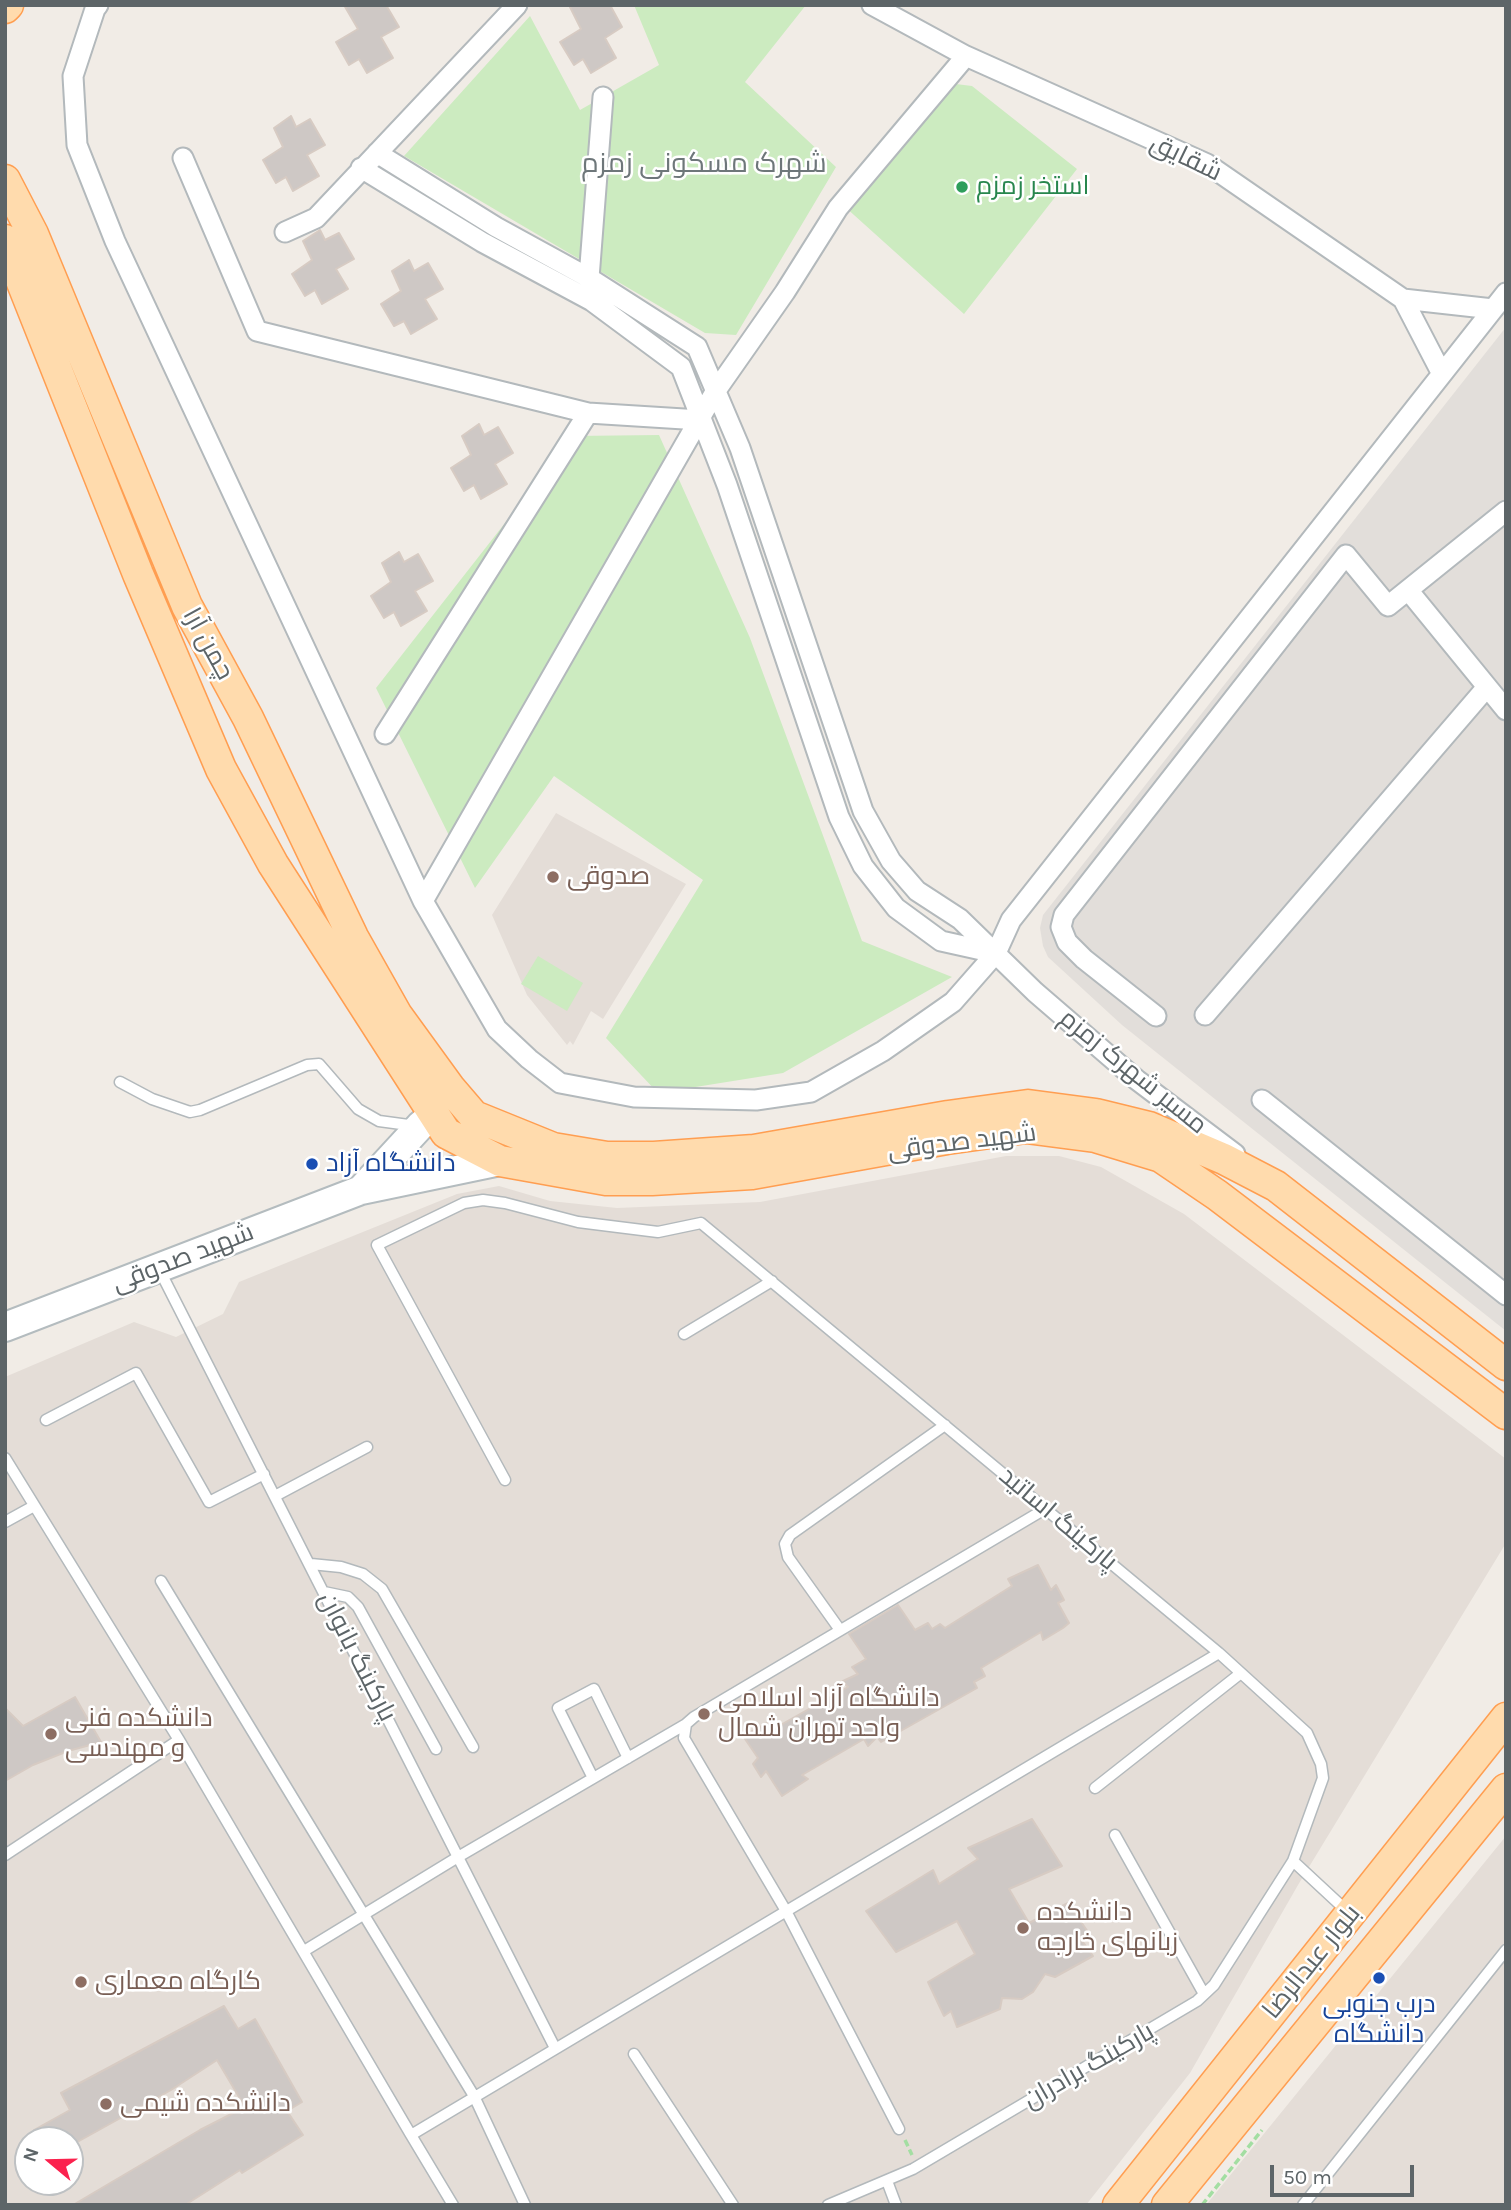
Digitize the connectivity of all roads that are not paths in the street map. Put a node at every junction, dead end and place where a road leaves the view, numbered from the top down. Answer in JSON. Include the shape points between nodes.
{"nodes":[{"id":1,"x":98,"y":5,"type":"edge"},
{"id":2,"x":517,"y":5,"type":"edge"},
{"id":3,"x":872,"y":5,"type":"edge"},
{"id":4,"x":966,"y":56,"type":"junction"},
{"id":5,"x":603,"y":97,"type":"dead end"},
{"id":6,"x":377,"y":153,"type":"junction"},
{"id":7,"x":183,"y":158,"type":"dead end"},
{"id":8,"x":361,"y":168,"type":"junction"},
{"id":9,"x":5,"y":180,"type":"edge"},
{"id":10,"x":496,"y":227,"type":"junction"},
{"id":11,"x":285,"y":232,"type":"dead end"},
{"id":12,"x":5,"y":240,"type":"edge"},
{"id":13,"x":482,"y":242,"type":"junction"},
{"id":14,"x":589,"y":278,"type":"junction"},
{"id":15,"x":1506,"y":293,"type":"edge"},
{"id":16,"x":1403,"y":299,"type":"junction"},
{"id":17,"x":592,"y":301,"type":"junction"},
{"id":18,"x":1493,"y":309,"type":"junction"},
{"id":19,"x":1442,"y":373,"type":"junction"},
{"id":20,"x":715,"y":392,"type":"junction"},
{"id":21,"x":588,"y":413,"type":"junction"},
{"id":22,"x":700,"y":420,"type":"junction"},
{"id":23,"x":1506,"y":511,"type":"edge"},
{"id":24,"x":1408,"y":590,"type":"junction"},
{"id":25,"x":1487,"y":687,"type":"junction"},
{"id":26,"x":238,"y":698,"type":"junction"},
{"id":27,"x":1506,"y":710,"type":"edge"},
{"id":28,"x":199,"y":718,"type":"junction"},
{"id":29,"x":385,"y":734,"type":"dead end"},
{"id":30,"x":281,"y":784,"type":"junction"},
{"id":31,"x":239,"y":801,"type":"junction"},
{"id":32,"x":424,"y":901,"type":"junction"},
{"id":33,"x":996,"y":953,"type":"junction"},
{"id":34,"x":1205,"y":1015,"type":"dead end"},
{"id":35,"x":1156,"y":1016,"type":"dead end"},
{"id":36,"x":120,"y":1082,"type":"dead end"},
{"id":37,"x":450,"y":1088,"type":"joint"},
{"id":38,"x":1262,"y":1100,"type":"dead end"},
{"id":39,"x":1171,"y":1104,"type":"junction"},
{"id":40,"x":427,"y":1120,"type":"junction"},
{"id":41,"x":1149,"y":1127,"type":"junction"},
{"id":42,"x":500,"y":1160,"type":"junction"},
{"id":43,"x":1276,"y":1186,"type":"junction"},
{"id":44,"x":361,"y":1190,"type":"junction"},
{"id":45,"x":159,"y":1267,"type":"junction"},
{"id":46,"x":772,"y":1281,"type":"junction"},
{"id":47,"x":1506,"y":1295,"type":"edge"},
{"id":48,"x":5,"y":1327,"type":"edge"},
{"id":49,"x":684,"y":1334,"type":"dead end"},
{"id":50,"x":1506,"y":1364,"type":"edge"},
{"id":51,"x":1506,"y":1414,"type":"edge"},
{"id":52,"x":46,"y":1420,"type":"dead end"},
{"id":53,"x":945,"y":1425,"type":"junction"},
{"id":54,"x":367,"y":1447,"type":"dead end"},
{"id":55,"x":5,"y":1458,"type":"edge"},
{"id":56,"x":264,"y":1474,"type":"junction"},
{"id":57,"x":505,"y":1480,"type":"dead end"},
{"id":58,"x":275,"y":1496,"type":"junction"},
{"id":59,"x":34,"y":1506,"type":"junction"},
{"id":60,"x":1045,"y":1509,"type":"junction"},
{"id":61,"x":5,"y":1522,"type":"edge"},
{"id":62,"x":311,"y":1564,"type":"junction"},
{"id":63,"x":161,"y":1581,"type":"dead end"},
{"id":64,"x":324,"y":1592,"type":"junction"},
{"id":65,"x":840,"y":1630,"type":"junction"},
{"id":66,"x":1219,"y":1653,"type":"junction"},
{"id":67,"x":1241,"y":1673,"type":"junction"},
{"id":68,"x":1506,"y":1718,"type":"edge"},
{"id":69,"x":686,"y":1724,"type":"junction"},
{"id":70,"x":179,"y":1740,"type":"junction"},
{"id":71,"x":473,"y":1747,"type":"dead end"},
{"id":72,"x":436,"y":1749,"type":"dead end"},
{"id":73,"x":628,"y":1758,"type":"junction"},
{"id":74,"x":593,"y":1778,"type":"junction"},
{"id":75,"x":1095,"y":1788,"type":"dead end"},
{"id":76,"x":1506,"y":1789,"type":"edge"},
{"id":77,"x":1115,"y":1835,"type":"dead end"},
{"id":78,"x":5,"y":1855,"type":"edge"},
{"id":79,"x":458,"y":1857,"type":"junction"},
{"id":80,"x":1293,"y":1861,"type":"junction"},
{"id":81,"x":786,"y":1911,"type":"junction"},
{"id":82,"x":1350,"y":1914,"type":"junction"},
{"id":83,"x":364,"y":1915,"type":"junction"},
{"id":84,"x":1506,"y":1950,"type":"edge"},
{"id":85,"x":304,"y":1951,"type":"junction"},
{"id":86,"x":1502,"y":1963,"type":"edge"},
{"id":87,"x":1204,"y":1994,"type":"junction"},
{"id":88,"x":555,"y":2048,"type":"junction"},
{"id":89,"x":634,"y":2054,"type":"dead end"},
{"id":90,"x":474,"y":2096,"type":"junction"},
{"id":91,"x":899,"y":2129,"type":"road end"},
{"id":92,"x":411,"y":2135,"type":"junction"},
{"id":93,"x":887,"y":2181,"type":"junction"},
{"id":94,"x":453,"y":2205,"type":"edge"},
{"id":95,"x":525,"y":2205,"type":"edge"},
{"id":96,"x":733,"y":2205,"type":"edge"},
{"id":97,"x":828,"y":2205,"type":"edge"},
{"id":98,"x":896,"y":2205,"type":"edge"},
{"id":99,"x":1118,"y":2205,"type":"edge"},
{"id":100,"x":1167,"y":2205,"type":"edge"},
{"id":101,"x":1303,"y":2205,"type":"edge"}],
"edges":[{"from":1,"to":32,"type":"street","via":[[73,76],[77,145],[115,241]]},
{"from":2,"to":6,"type":"street"},
{"from":3,"to":4,"type":"street","name":"شقایق"},
{"from":4,"to":16,"type":"street","name":"شقایق","via":[[1207,164]]},
{"from":4,"to":20,"type":"street","via":[[838,208]]},
{"from":5,"to":14,"type":"street"},
{"from":6,"to":8,"type":"street"},
{"from":6,"to":10,"type":"street","name":"مسیر شهرک زمزم"},
{"from":7,"to":21,"type":"street","via":[[257,331]]},
{"from":8,"to":11,"type":"street","via":[[316,218]]},
{"from":8,"to":13,"type":"street"},
{"from":9,"to":26,"type":"main road","name":"چمن آرا","via":[[37,244],[187,606]]},
{"from":10,"to":13,"type":"street"},
{"from":10,"to":14,"type":"street","name":"مسیر شهرک زمزم"},
{"from":12,"to":28,"type":"main road","name":"چمن آرا"},
{"from":13,"to":17,"type":"street"},
{"from":14,"to":17,"type":"street"},
{"from":14,"to":20,"type":"street","name":"مسیر شهرک زمزم","via":[[697,347]]},
{"from":15,"to":18,"type":"street"},
{"from":16,"to":18,"type":"street","name":"شقایق"},
{"from":16,"to":19,"type":"street"},
{"from":17,"to":22,"type":"street","via":[[681,367]]},
{"from":18,"to":19,"type":"street"},
{"from":19,"to":33,"type":"street","via":[[1011,920]]},
{"from":20,"to":22,"type":"street"},
{"from":20,"to":33,"type":"street","name":"مسیر شهرک زمزم","via":[[740,447],[863,811],[891,861],[917,891],[960,919]]},
{"from":21,"to":22,"type":"street"},
{"from":21,"to":29,"type":"street"},
{"from":22,"to":32,"type":"street"},
{"from":22,"to":33,"type":"street","via":[[727,485],[839,817],[863,866],[896,908],[942,941]]},
{"from":23,"to":24,"type":"street"},
{"from":24,"to":25,"type":"street"},
{"from":24,"to":35,"type":"street","via":[[1388,606],[1346,555],[1064,915],[1067,942]]},
{"from":25,"to":27,"type":"street"},
{"from":25,"to":34,"type":"street"},
{"from":26,"to":28,"type":"main road","via":[[234,724],[225,729]]},
{"from":26,"to":30,"type":"main road","name":"چمن آرا"},
{"from":28,"to":31,"type":"main road","name":"چمن آرا"},
{"from":30,"to":31,"type":"main road","via":[[251,776]]},
{"from":30,"to":37,"type":"main road","name":"چمن آرا","via":[[353,937],[397,1015]]},
{"from":31,"to":40,"type":"main road","name":"چمن آرا"},
{"from":32,"to":33,"type":"street","via":[[497,1029],[529,1059],[560,1083],[634,1097],[756,1100],[811,1092],[883,1051],[954,1002]]},
{"from":33,"to":39,"type":"street","name":"مسیر شهرک زمزم","via":[[1035,992]]},
{"from":36,"to":40,"type":"lane","via":[[190,1112],[319,1064],[358,1109],[379,1121]]},
{"from":37,"to":41,"type":"main road","name":"شهید صدوقی","via":[[474,1116],[514,1134],[553,1148],[607,1157],[754,1150],[1028,1105]]},
{"from":38,"to":47,"type":"street"},
{"from":39,"to":41,"type":"street","via":[[1165,1124]]},
{"from":39,"to":43,"type":"street","name":"مسیر شهرک زمزم"},
{"from":40,"to":42,"type":"main road","name":"شهید صدوقی"},
{"from":40,"to":44,"type":"main road"},
{"from":41,"to":43,"type":"main road","name":"شهید صدوقی"},
{"from":42,"to":44,"type":"main road","name":"شهید صدوقی"},
{"from":42,"to":51,"type":"main road","name":"شهید صدوقی","via":[[606,1180],[653,1180],[752,1174],[1026,1128],[1095,1137],[1161,1157]]},
{"from":43,"to":50,"type":"main road","name":"شهید صدوقی"},
{"from":44,"to":45,"type":"main road","name":"شهید صدوقی"},
{"from":45,"to":48,"type":"main road","name":"شهید صدوقی"},
{"from":45,"to":56,"type":"lane","name":"پارکینگ بانوان"},
{"from":46,"to":49,"type":"lane"},
{"from":46,"to":53,"type":"lane","name":"پارکینگ اساتید"},
{"from":46,"to":57,"type":"lane","name":"پارکینگ اساتید","via":[[701,1223],[658,1232],[578,1222],[483,1200],[464,1203],[377,1245]]},
{"from":52,"to":56,"type":"lane","via":[[136,1373],[209,1502]]},
{"from":53,"to":60,"type":"lane","name":"پارکینگ اساتید"},
{"from":53,"to":65,"type":"lane","via":[[790,1535],[785,1544],[788,1557]]},
{"from":54,"to":58,"type":"lane"},
{"from":55,"to":59,"type":"lane"},
{"from":56,"to":58,"type":"lane","name":"پارکینگ بانوان"},
{"from":58,"to":62,"type":"lane","name":"پارکینگ بانوان"},
{"from":59,"to":61,"type":"lane"},
{"from":59,"to":70,"type":"lane"},
{"from":60,"to":65,"type":"lane"},
{"from":60,"to":66,"type":"lane","name":"پارکینگ اساتید"},
{"from":62,"to":64,"type":"lane","name":"پارکینگ بانوان"},
{"from":62,"to":71,"type":"lane","via":[[363,1574],[382,1589]]},
{"from":63,"to":83,"type":"lane"},
{"from":64,"to":72,"type":"lane","via":[[348,1597],[358,1607]]},
{"from":64,"to":79,"type":"lane","name":"پارکینگ بانوان"},
{"from":65,"to":69,"type":"lane"},
{"from":66,"to":67,"type":"lane","name":"پارکینگ اساتید"},
{"from":66,"to":81,"type":"lane"},
{"from":67,"to":75,"type":"lane"},
{"from":67,"to":80,"type":"lane","name":"پارکینگ اساتید","via":[[1307,1733],[1321,1764],[1323,1778]]},
{"from":68,"to":82,"type":"main road","name":"بلوار عبدالرضا"},
{"from":69,"to":73,"type":"lane"},
{"from":69,"to":81,"type":"lane","via":[[684,1738]]},
{"from":70,"to":78,"type":"lane"},
{"from":70,"to":85,"type":"lane"},
{"from":73,"to":74,"type":"lane"},
{"from":73,"to":74,"type":"lane","via":[[594,1689],[558,1708]]},
{"from":74,"to":79,"type":"lane"},
{"from":76,"to":100,"type":"main road","name":"بلوار عبدالرضا"},
{"from":77,"to":87,"type":"lane"},
{"from":79,"to":83,"type":"lane"},
{"from":79,"to":88,"type":"lane","name":"پارکینگ بانوان"},
{"from":80,"to":82,"type":"lane"},
{"from":80,"to":87,"type":"lane","name":"پارکینگ برادران"},
{"from":81,"to":88,"type":"lane"},
{"from":81,"to":91,"type":"lane"},
{"from":82,"to":99,"type":"main road","name":"بلوار عبدالرضا"},
{"from":83,"to":85,"type":"lane"},
{"from":83,"to":90,"type":"lane"},
{"from":84,"to":86,"type":"lane"},
{"from":85,"to":92,"type":"lane"},
{"from":86,"to":101,"type":"lane"},
{"from":87,"to":93,"type":"lane","name":"پارکینگ برادران"},
{"from":88,"to":90,"type":"lane"},
{"from":89,"to":96,"type":"lane"},
{"from":90,"to":92,"type":"lane"},
{"from":90,"to":95,"type":"lane"},
{"from":92,"to":94,"type":"lane"},
{"from":93,"to":97,"type":"lane","name":"پارکینگ برادران"},
{"from":93,"to":98,"type":"lane"}]}
